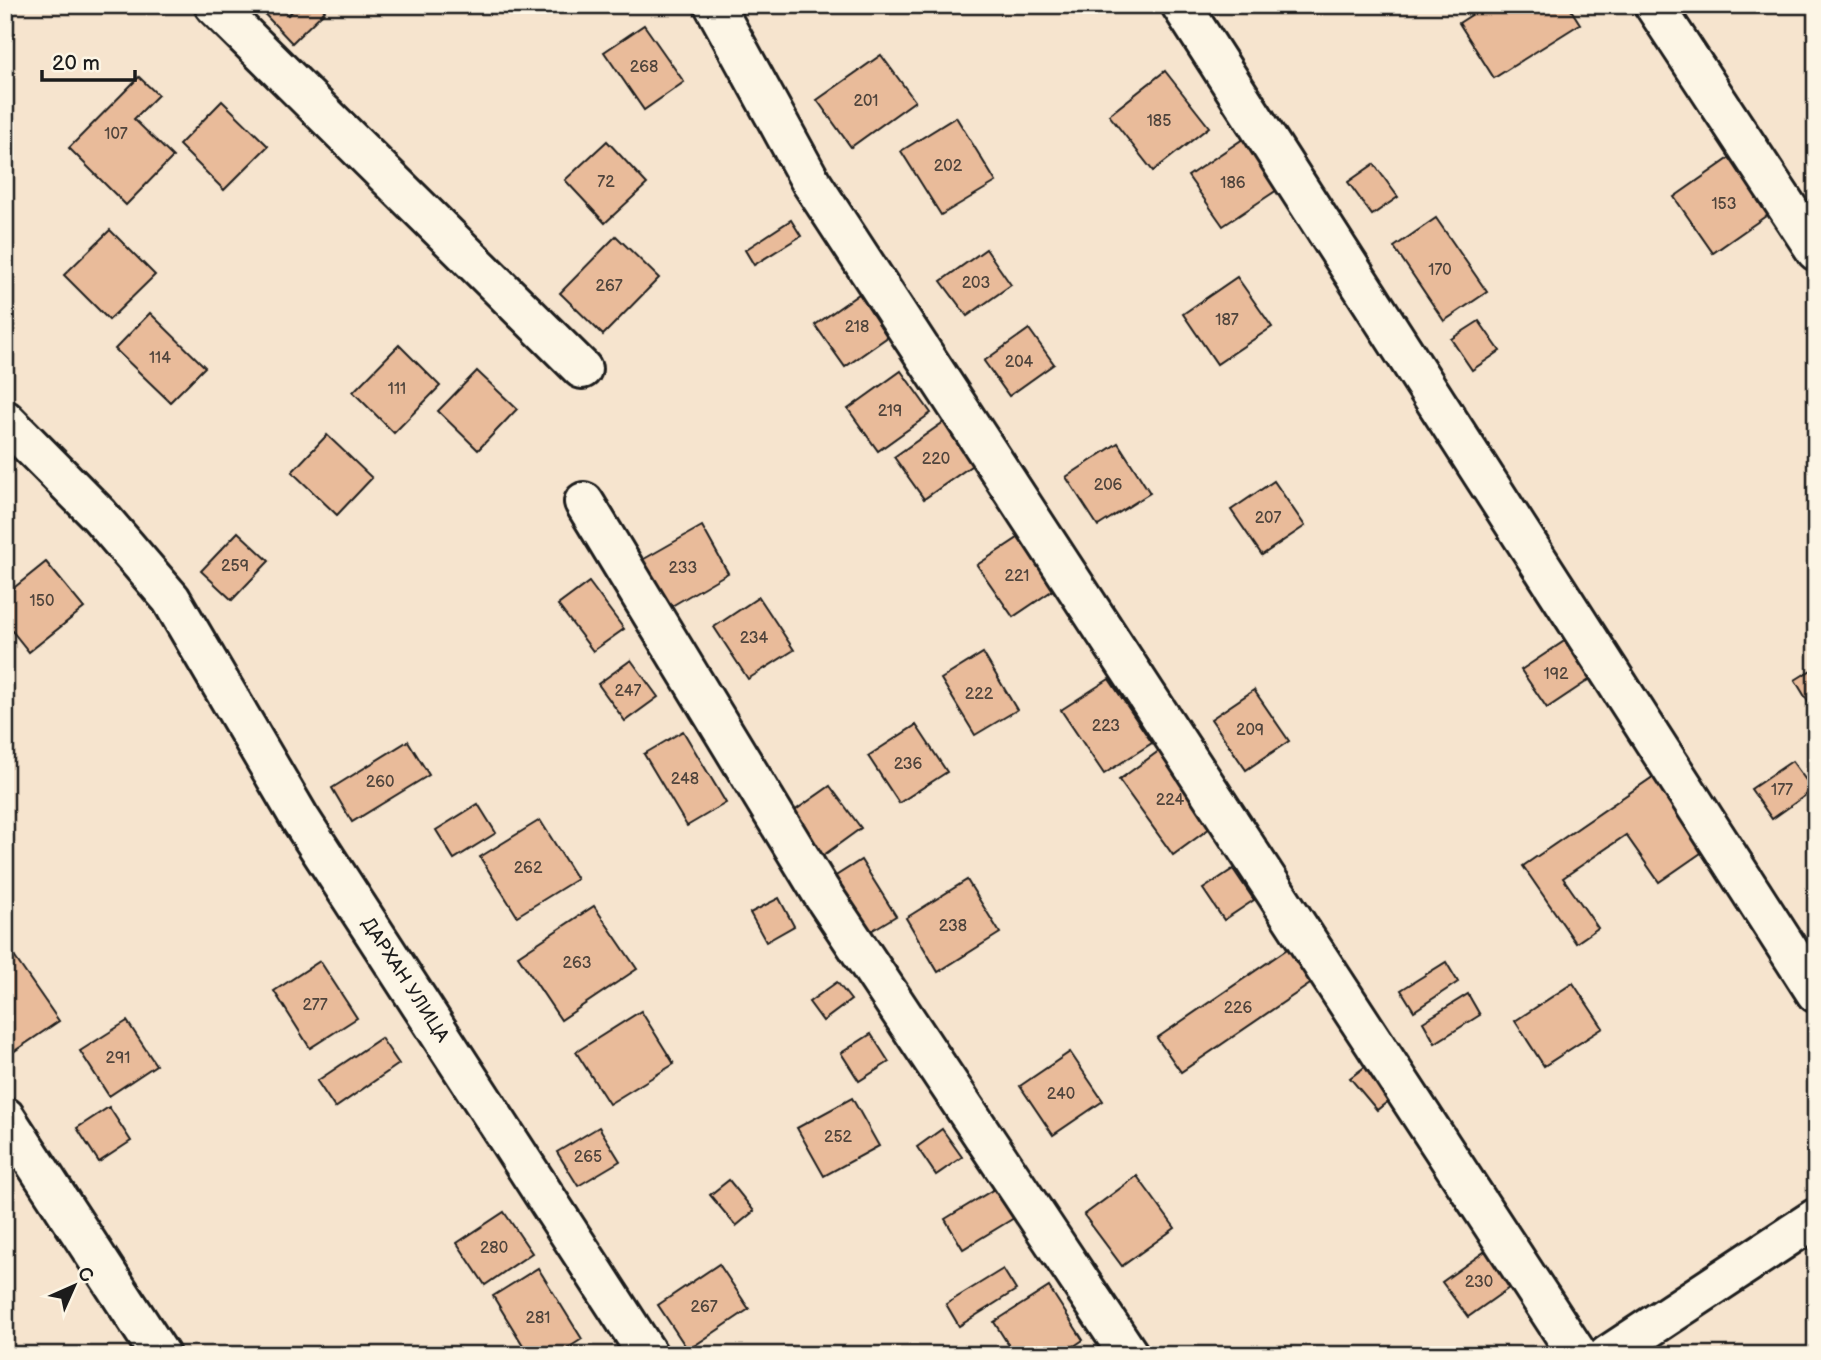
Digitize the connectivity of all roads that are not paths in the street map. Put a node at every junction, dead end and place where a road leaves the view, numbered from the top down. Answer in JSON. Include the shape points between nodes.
{"nodes":[{"id":1,"x":214,"y":5,"type":"edge"},
{"id":2,"x":714,"y":5,"type":"edge"},
{"id":3,"x":1181,"y":5,"type":"edge"},
{"id":4,"x":1654,"y":5,"type":"edge"},
{"id":5,"x":1816,"y":251,"type":"edge"},
{"id":6,"x":582,"y":369,"type":"dead end"},
{"id":7,"x":5,"y":419,"type":"edge"},
{"id":8,"x":584,"y":502,"type":"dead end"},
{"id":9,"x":1816,"y":993,"type":"edge"},
{"id":10,"x":5,"y":1117,"type":"edge"},
{"id":11,"x":1816,"y":1218,"type":"edge"},
{"id":12,"x":160,"y":1355,"type":"edge"},
{"id":13,"x":648,"y":1355,"type":"edge"},
{"id":14,"x":1129,"y":1355,"type":"edge"},
{"id":15,"x":1578,"y":1355,"type":"edge"},
{"id":16,"x":1608,"y":1355,"type":"edge"}],
"edges":[{"from":1,"to":6,"type":"street"},
{"from":2,"to":15,"type":"street","via":[[811,182]]},
{"from":3,"to":9,"type":"street"},
{"from":4,"to":5,"type":"street"},
{"from":7,"to":13,"type":"street","name":"ДАРХАН УЛИЦА","via":[[99,515],[171,599],[299,817]]},
{"from":8,"to":14,"type":"street","via":[[821,892]]},
{"from":10,"to":12,"type":"street"},
{"from":11,"to":16,"type":"street"}]}
